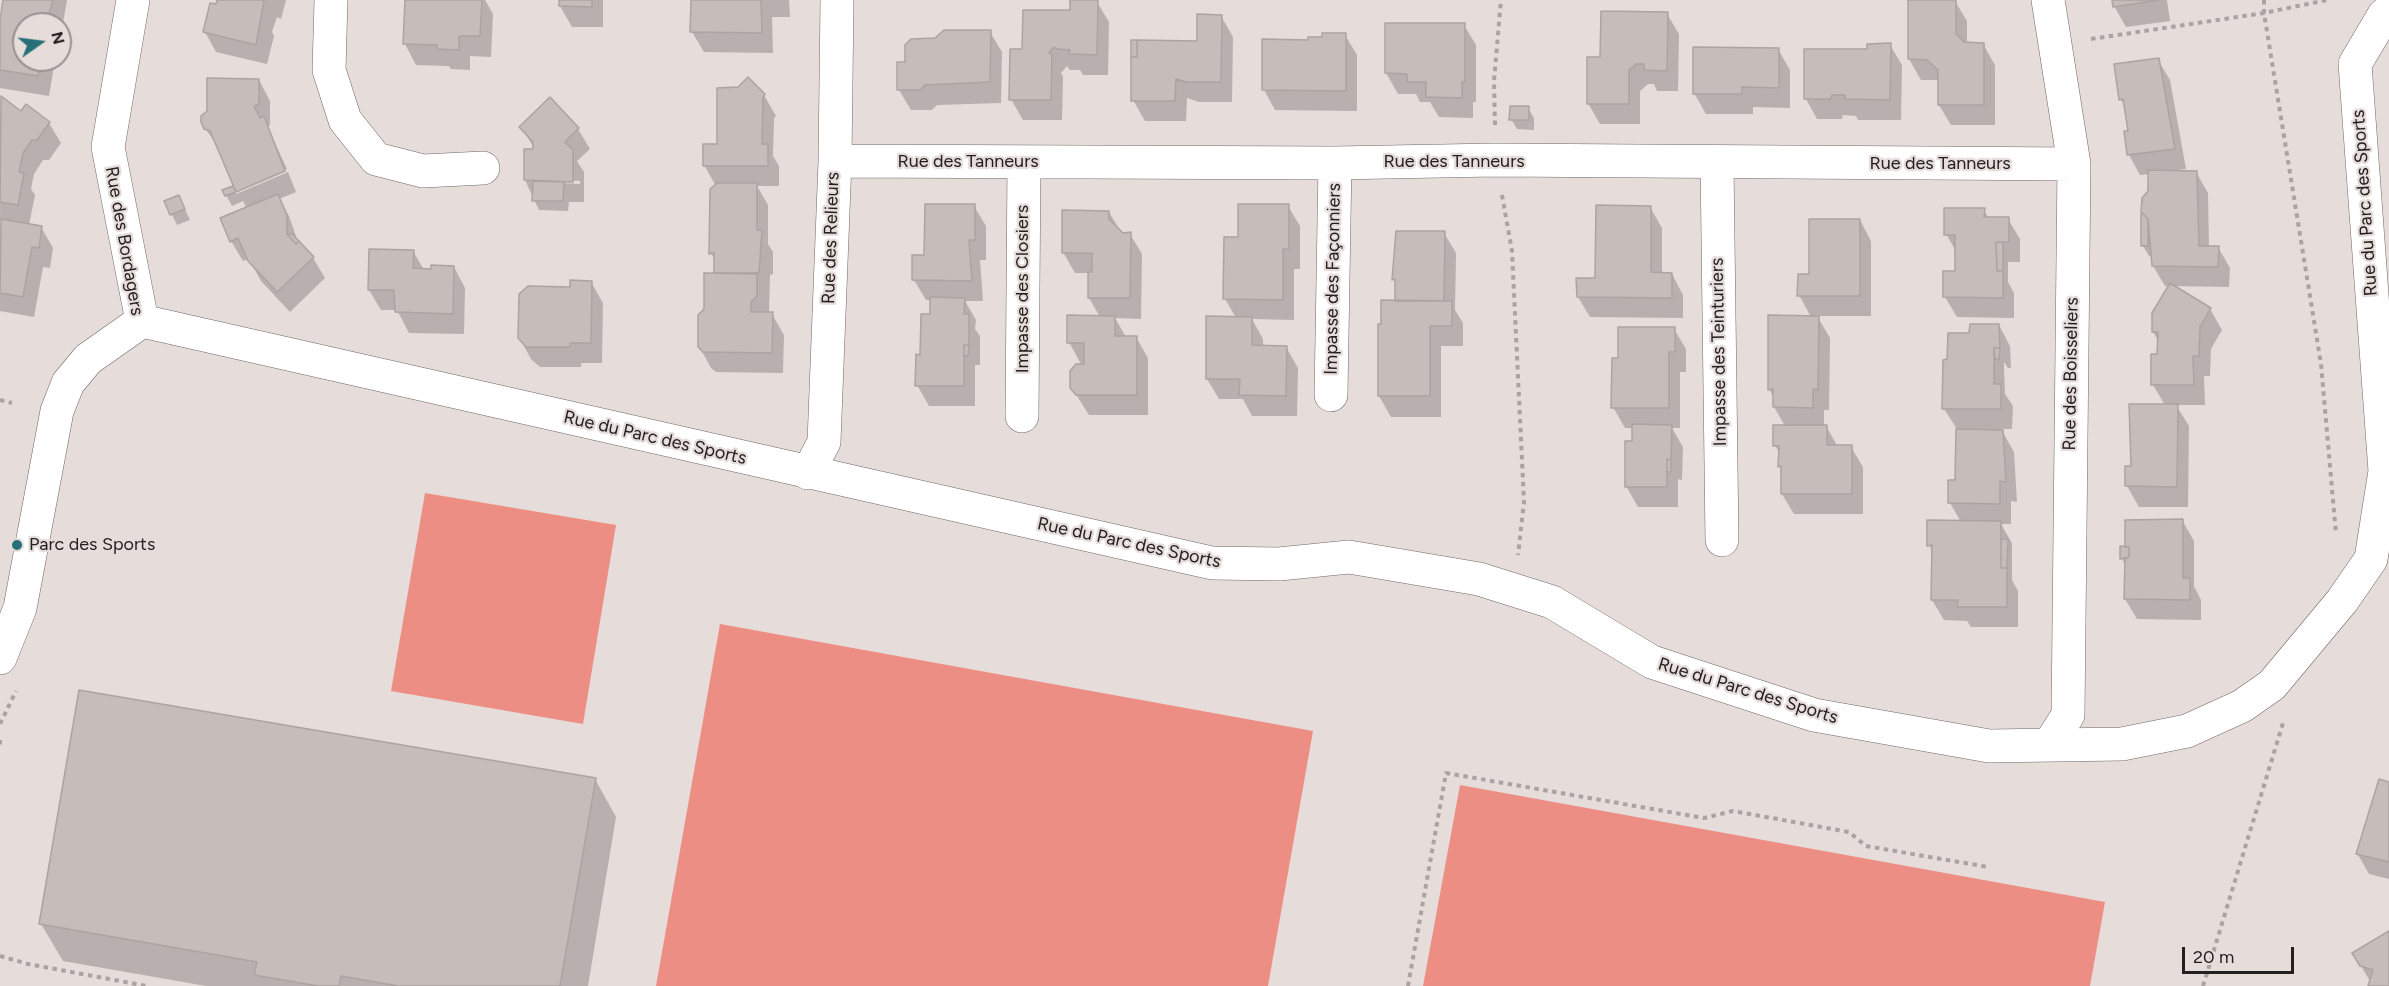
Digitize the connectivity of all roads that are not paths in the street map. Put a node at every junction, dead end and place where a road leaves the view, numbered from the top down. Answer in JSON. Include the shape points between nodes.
{"nodes":[{"id":1,"x":133,"y":0,"type":"edge"},
{"id":2,"x":331,"y":0,"type":"edge"},
{"id":3,"x":837,"y":0,"type":"edge"},
{"id":4,"x":2048,"y":0,"type":"edge"},
{"id":5,"x":2389,"y":11,"type":"edge"},
{"id":6,"x":834,"y":161,"type":"junction"},
{"id":7,"x":1024,"y":162,"type":"junction"},
{"id":8,"x":1335,"y":163,"type":"junction"},
{"id":9,"x":1717,"y":163,"type":"junction"},
{"id":10,"x":2074,"y":164,"type":"junction"},
{"id":11,"x":483,"y":168,"type":"dead end"},
{"id":12,"x":142,"y":321,"type":"junction"},
{"id":13,"x":1331,"y":394,"type":"dead end"},
{"id":14,"x":1022,"y":416,"type":"dead end"},
{"id":15,"x":808,"y":473,"type":"junction"},
{"id":16,"x":1722,"y":540,"type":"dead end"},
{"id":17,"x":2380,"y":561,"type":"edge"},
{"id":18,"x":0,"y":658,"type":"edge"},
{"id":19,"x":2049,"y":745,"type":"junction"}],
"edges":[{"from":1,"to":12,"type":"street","name":"Rue des Bordagers","via":[[108,147]]},
{"from":2,"to":11,"type":"street","via":[[328,70],[345,120],[376,159],[423,171]]},
{"from":3,"to":6,"type":"street","name":"Rue des Relieurs"},
{"from":4,"to":10,"type":"street","name":"Rue des Boisseliers"},
{"from":5,"to":17,"type":"street","name":"Rue du Parc des Sports","via":[[2355,64],[2385,471]]},
{"from":6,"to":7,"type":"street","name":"Rue des Tanneurs"},
{"from":6,"to":15,"type":"street","name":"Rue des Relieurs","via":[[824,442]]},
{"from":7,"to":8,"type":"street","name":"Rue des Tanneurs"},
{"from":7,"to":14,"type":"street","name":"Impasse des Closiers"},
{"from":8,"to":9,"type":"street","name":"Rue des Tanneurs"},
{"from":8,"to":13,"type":"street","name":"Impasse des Façonniers"},
{"from":9,"to":10,"type":"street","name":"Rue des Tanneurs"},
{"from":9,"to":16,"type":"street","name":"Impasse des Teinturiers"},
{"from":10,"to":19,"type":"street","name":"Rue des Boisseliers","via":[[2068,715]]},
{"from":12,"to":15,"type":"street","name":"Rue du Parc des Sports"},
{"from":12,"to":18,"type":"street","name":"Rue des Bordagers","via":[[88,359],[68,383],[57,411],[20,608]]},
{"from":15,"to":19,"type":"street","name":"Rue du Parc des Sports","via":[[1212,563],[1279,564],[1349,557],[1479,579],[1552,602],[1652,662],[1814,715],[1989,746]]},
{"from":17,"to":19,"type":"street","name":"Rue du Parc des Sports","via":[[2271,685],[2242,706],[2187,731],[2122,744]]}]}
